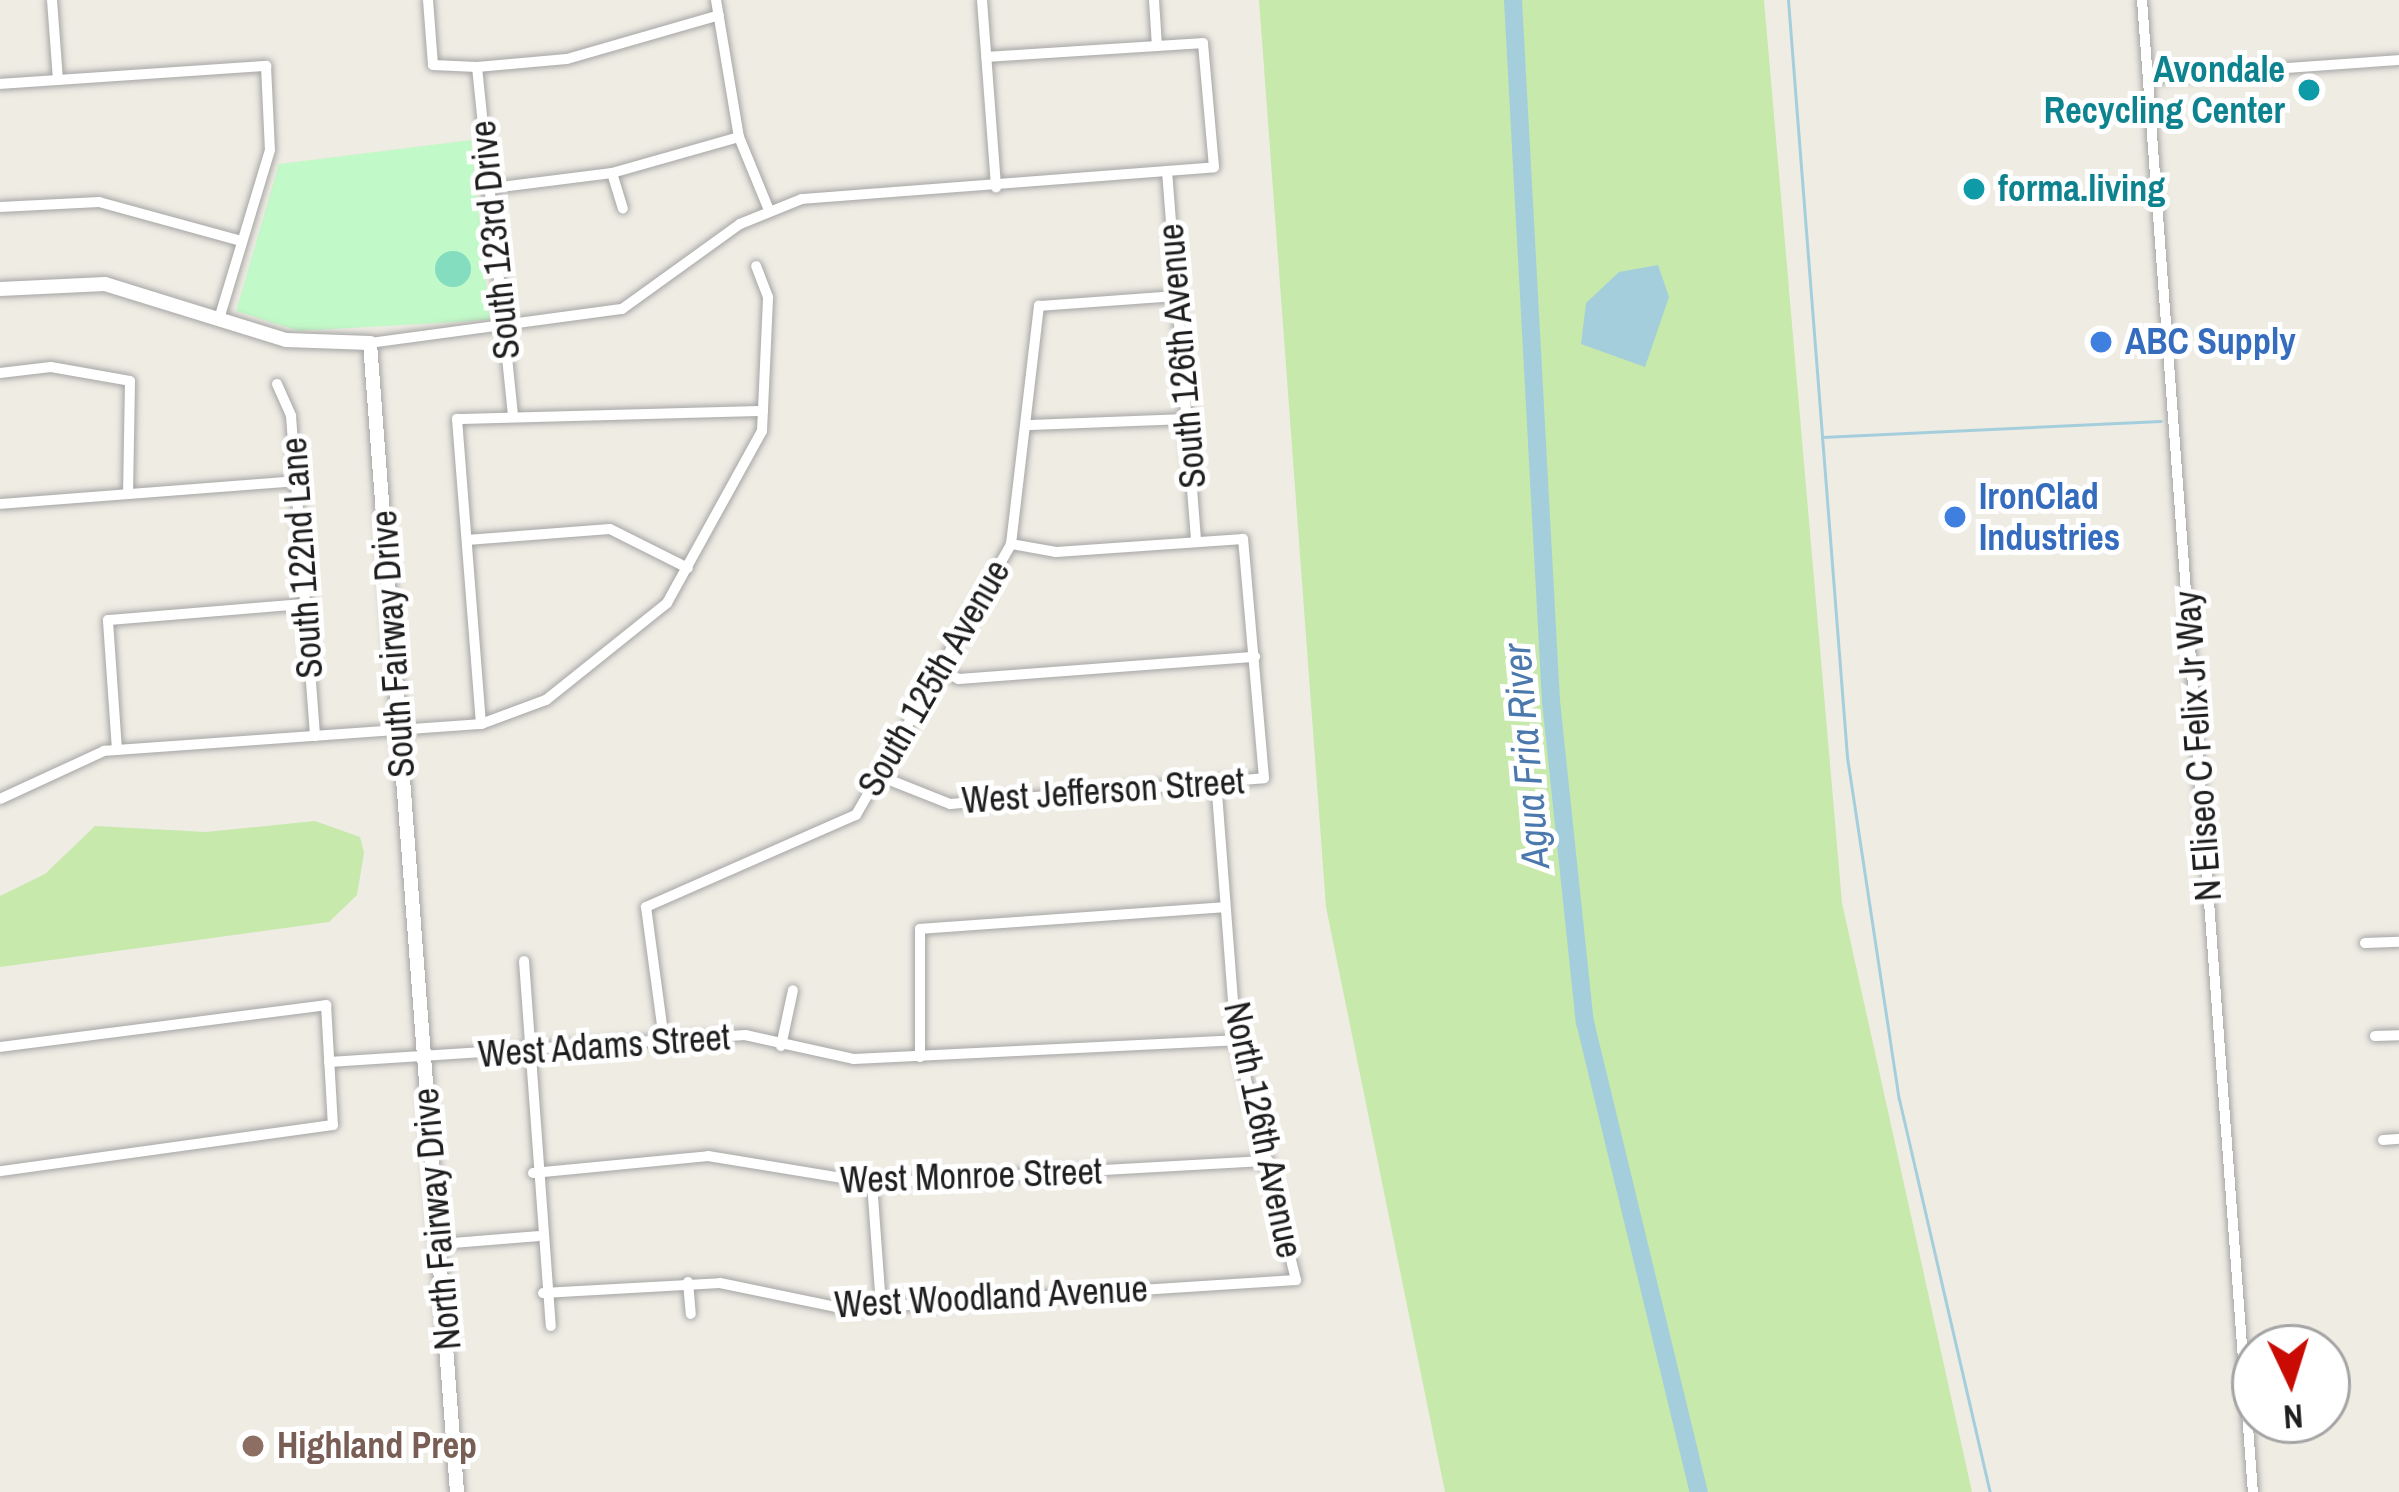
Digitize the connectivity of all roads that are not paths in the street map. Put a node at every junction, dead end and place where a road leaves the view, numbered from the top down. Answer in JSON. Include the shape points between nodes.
{"nodes":[{"id":1,"x":52,"y":0,"type":"edge"},
{"id":2,"x":428,"y":0,"type":"edge"},
{"id":3,"x":716,"y":0,"type":"edge"},
{"id":4,"x":982,"y":0,"type":"edge"},
{"id":5,"x":1154,"y":0,"type":"edge"},
{"id":6,"x":2142,"y":0,"type":"edge"},
{"id":7,"x":719,"y":15,"type":"junction"},
{"id":8,"x":1157,"y":46,"type":"junction"},
{"id":9,"x":986,"y":57,"type":"junction"},
{"id":10,"x":2399,"y":60,"type":"edge"},
{"id":11,"x":477,"y":67,"type":"junction"},
{"id":12,"x":2148,"y":78,"type":"junction"},
{"id":13,"x":58,"y":80,"type":"junction"},
{"id":14,"x":0,"y":84,"type":"edge"},
{"id":15,"x":740,"y":137,"type":"junction"},
{"id":16,"x":1167,"y":171,"type":"junction"},
{"id":17,"x":611,"y":173,"type":"junction"},
{"id":18,"x":996,"y":188,"type":"junction"},
{"id":19,"x":485,"y":189,"type":"junction"},
{"id":20,"x":0,"y":207,"type":"edge"},
{"id":21,"x":623,"y":208,"type":"dead end"},
{"id":22,"x":770,"y":210,"type":"junction"},
{"id":23,"x":242,"y":241,"type":"junction"},
{"id":24,"x":756,"y":266,"type":"dead end"},
{"id":25,"x":0,"y":289,"type":"edge"},
{"id":26,"x":1175,"y":296,"type":"junction"},
{"id":27,"x":219,"y":319,"type":"junction"},
{"id":28,"x":507,"y":332,"type":"junction"},
{"id":29,"x":370,"y":343,"type":"junction"},
{"id":30,"x":0,"y":373,"type":"edge"},
{"id":31,"x":277,"y":384,"type":"dead end"},
{"id":32,"x":763,"y":411,"type":"junction"},
{"id":33,"x":513,"y":412,"type":"junction"},
{"id":34,"x":1187,"y":419,"type":"junction"},
{"id":35,"x":1029,"y":425,"type":"junction"},
{"id":36,"x":296,"y":481,"type":"junction"},
{"id":37,"x":128,"y":494,"type":"junction"},
{"id":38,"x":0,"y":503,"type":"edge"},
{"id":39,"x":466,"y":540,"type":"junction"},
{"id":40,"x":1196,"y":541,"type":"junction"},
{"id":41,"x":1011,"y":544,"type":"junction"},
{"id":42,"x":688,"y":568,"type":"junction"},
{"id":43,"x":304,"y":604,"type":"junction"},
{"id":44,"x":1255,"y":657,"type":"junction"},
{"id":45,"x":939,"y":669,"type":"junction"},
{"id":46,"x":481,"y":724,"type":"junction"},
{"id":47,"x":400,"y":729,"type":"junction"},
{"id":48,"x":315,"y":736,"type":"junction"},
{"id":49,"x":117,"y":750,"type":"junction"},
{"id":50,"x":877,"y":775,"type":"junction"},
{"id":51,"x":1216,"y":783,"type":"junction"},
{"id":52,"x":0,"y":799,"type":"edge"},
{"id":53,"x":1226,"y":908,"type":"junction"},
{"id":54,"x":2399,"y":942,"type":"edge"},
{"id":55,"x":2365,"y":943,"type":"dead end"},
{"id":56,"x":416,"y":945,"type":"joint"},
{"id":57,"x":524,"y":962,"type":"dead end"},
{"id":58,"x":793,"y":990,"type":"dead end"},
{"id":59,"x":2399,"y":1035,"type":"edge"},
{"id":60,"x":2375,"y":1036,"type":"dead end"},
{"id":61,"x":664,"y":1040,"type":"junction"},
{"id":62,"x":1236,"y":1040,"type":"junction"},
{"id":63,"x":782,"y":1046,"type":"junction"},
{"id":64,"x":0,"y":1048,"type":"edge"},
{"id":65,"x":524,"y":1050,"type":"junction"},
{"id":66,"x":920,"y":1057,"type":"junction"},
{"id":67,"x":424,"y":1058,"type":"junction"},
{"id":68,"x":329,"y":1062,"type":"junction"},
{"id":69,"x":2399,"y":1139,"type":"edge"},
{"id":70,"x":2383,"y":1140,"type":"dead end"},
{"id":71,"x":1268,"y":1162,"type":"junction"},
{"id":72,"x":0,"y":1171,"type":"edge"},
{"id":73,"x":533,"y":1174,"type":"junction"},
{"id":74,"x":872,"y":1184,"type":"junction"},
{"id":75,"x":538,"y":1236,"type":"junction"},
{"id":76,"x":439,"y":1244,"type":"junction"},
{"id":77,"x":1296,"y":1280,"type":"joint"},
{"id":78,"x":688,"y":1282,"type":"junction"},
{"id":79,"x":543,"y":1293,"type":"junction"},
{"id":80,"x":881,"y":1306,"type":"junction"},
{"id":81,"x":691,"y":1314,"type":"dead end"},
{"id":82,"x":551,"y":1326,"type":"dead end"},
{"id":83,"x":457,"y":1492,"type":"edge"},
{"id":84,"x":2253,"y":1492,"type":"edge"}],
"edges":[{"from":1,"to":13,"type":"street"},
{"from":2,"to":11,"type":"street","via":[[434,65]]},
{"from":3,"to":7,"type":"street"},
{"from":4,"to":9,"type":"street"},
{"from":5,"to":8,"type":"street"},
{"from":6,"to":12,"type":"street","name":"N Eliseo C Felix Jr Way"},
{"from":7,"to":11,"type":"street","via":[[567,59]]},
{"from":7,"to":15,"type":"street"},
{"from":8,"to":9,"type":"street"},
{"from":8,"to":16,"type":"street","via":[[1203,44],[1214,167]]},
{"from":9,"to":18,"type":"street"},
{"from":10,"to":12,"type":"street"},
{"from":11,"to":19,"type":"street","name":"South 123rd Drive"},
{"from":12,"to":84,"type":"street","name":"N Eliseo C Felix Jr Way"},
{"from":13,"to":14,"type":"street"},
{"from":13,"to":23,"type":"street","via":[[266,66],[272,136]]},
{"from":15,"to":17,"type":"street"},
{"from":15,"to":22,"type":"street"},
{"from":16,"to":18,"type":"street"},
{"from":16,"to":26,"type":"street","name":"South 126th Avenue"},
{"from":17,"to":19,"type":"street"},
{"from":17,"to":21,"type":"street"},
{"from":18,"to":22,"type":"street","via":[[842,194]]},
{"from":19,"to":28,"type":"street","name":"South 123rd Drive"},
{"from":20,"to":23,"type":"street","via":[[99,202]]},
{"from":22,"to":28,"type":"street","via":[[622,310]]},
{"from":23,"to":27,"type":"street"},
{"from":24,"to":32,"type":"street","via":[[768,297]]},
{"from":25,"to":27,"type":"street","via":[[105,284]]},
{"from":26,"to":34,"type":"street","name":"South 126th Avenue"},
{"from":26,"to":35,"type":"street","name":"South 125th Avenue","via":[[1039,306]]},
{"from":27,"to":29,"type":"street","via":[[298,342]]},
{"from":28,"to":29,"type":"street"},
{"from":28,"to":33,"type":"street","name":"South 123rd Drive"},
{"from":29,"to":47,"type":"street","name":"South Fairway Drive"},
{"from":30,"to":37,"type":"street","via":[[130,381]]},
{"from":31,"to":36,"type":"street","name":"South 122nd Lane"},
{"from":32,"to":33,"type":"street"},
{"from":32,"to":42,"type":"street"},
{"from":33,"to":39,"type":"street","via":[[457,418]]},
{"from":34,"to":35,"type":"street"},
{"from":34,"to":40,"type":"street","name":"South 126th Avenue"},
{"from":35,"to":41,"type":"street","name":"South 125th Avenue"},
{"from":36,"to":37,"type":"street"},
{"from":36,"to":43,"type":"street","name":"South 122nd Lane"},
{"from":37,"to":38,"type":"street"},
{"from":39,"to":42,"type":"street","via":[[610,529]]},
{"from":39,"to":46,"type":"street"},
{"from":40,"to":41,"type":"street","via":[[1056,552]]},
{"from":40,"to":44,"type":"street","via":[[1243,539]]},
{"from":41,"to":45,"type":"street","name":"South 125th Avenue"},
{"from":42,"to":46,"type":"street","via":[[641,632],[523,713]]},
{"from":43,"to":48,"type":"street","name":"South 122nd Lane"},
{"from":43,"to":49,"type":"street","via":[[108,620]]},
{"from":44,"to":45,"type":"street","via":[[959,679]]},
{"from":44,"to":51,"type":"street","name":"West Jefferson Street","via":[[1264,778]]},
{"from":45,"to":50,"type":"street","name":"South 125th Avenue"},
{"from":46,"to":47,"type":"street"},
{"from":47,"to":48,"type":"street"},
{"from":47,"to":56,"type":"street","name":"South Fairway Drive"},
{"from":48,"to":49,"type":"street"},
{"from":49,"to":52,"type":"street"},
{"from":50,"to":51,"type":"street","name":"West Jefferson Street","via":[[950,804]]},
{"from":50,"to":61,"type":"street","name":"South 125th Avenue","via":[[841,829],[646,908]]},
{"from":51,"to":53,"type":"street"},
{"from":53,"to":62,"type":"street","name":"North 126th Avenue"},
{"from":53,"to":66,"type":"street","via":[[920,929]]},
{"from":54,"to":55,"type":"street"},
{"from":56,"to":67,"type":"street","name":"North Fairway Drive"},
{"from":57,"to":65,"type":"street"},
{"from":58,"to":63,"type":"street"},
{"from":59,"to":60,"type":"street"},
{"from":61,"to":63,"type":"street","name":"West Adams Street"},
{"from":61,"to":65,"type":"street","name":"West Adams Street"},
{"from":62,"to":66,"type":"street","name":"West Adams Street"},
{"from":62,"to":71,"type":"street","name":"North 126th Avenue"},
{"from":63,"to":66,"type":"street","name":"West Adams Street"},
{"from":64,"to":68,"type":"street","via":[[326,1005]]},
{"from":65,"to":67,"type":"street","name":"West Adams Street"},
{"from":65,"to":73,"type":"street"},
{"from":67,"to":68,"type":"street","name":"West Adams Street"},
{"from":67,"to":76,"type":"street","name":"North Fairway Drive"},
{"from":68,"to":72,"type":"street","via":[[333,1125]]},
{"from":69,"to":70,"type":"street"},
{"from":71,"to":74,"type":"street","name":"West Monroe Street"},
{"from":71,"to":77,"type":"street","name":"North 126th Avenue"},
{"from":73,"to":74,"type":"street","name":"West Monroe Street","via":[[707,1156]]},
{"from":73,"to":75,"type":"street"},
{"from":74,"to":80,"type":"street"},
{"from":75,"to":76,"type":"street"},
{"from":75,"to":79,"type":"street"},
{"from":76,"to":83,"type":"street","name":"North Fairway Drive"},
{"from":77,"to":80,"type":"street","name":"West Woodland Avenue"},
{"from":78,"to":79,"type":"street","name":"West Woodland Avenue"},
{"from":78,"to":80,"type":"street","name":"West Woodland Avenue","via":[[804,1306]]},
{"from":78,"to":81,"type":"street"},
{"from":79,"to":82,"type":"street"}]}
